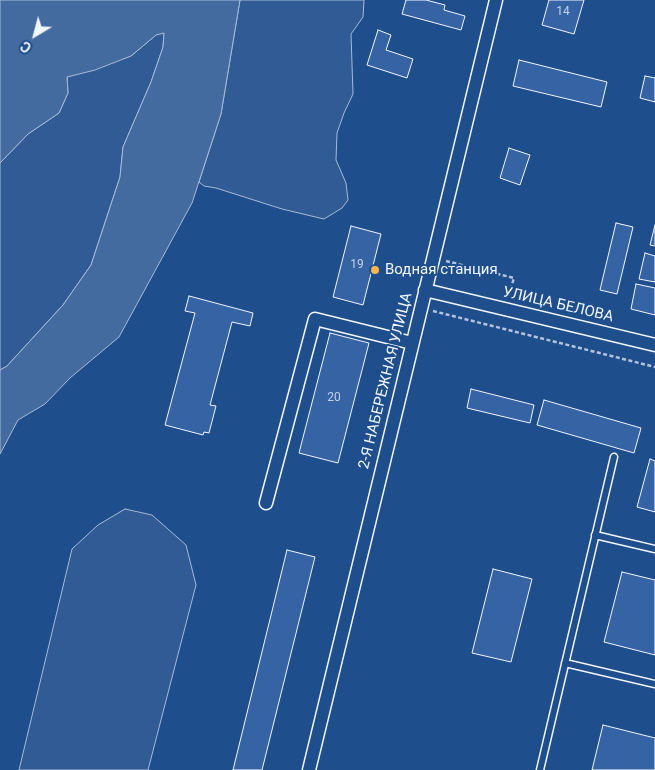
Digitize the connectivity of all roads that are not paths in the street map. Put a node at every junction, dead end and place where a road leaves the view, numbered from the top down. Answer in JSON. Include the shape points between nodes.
{"nodes":[{"id":1,"x":496,"y":0,"type":"edge"},
{"id":2,"x":425,"y":290,"type":"junction"},
{"id":3,"x":412,"y":343,"type":"junction"},
{"id":4,"x":655,"y":344,"type":"edge"},
{"id":5,"x":614,"y":457,"type":"dead end"},
{"id":6,"x":266,"y":503,"type":"dead end"},
{"id":7,"x":595,"y":535,"type":"junction"},
{"id":8,"x":655,"y":549,"type":"edge"},
{"id":9,"x":565,"y":663,"type":"junction"},
{"id":10,"x":655,"y":684,"type":"edge"},
{"id":11,"x":309,"y":770,"type":"edge"},
{"id":12,"x":540,"y":770,"type":"edge"}],
"edges":[{"from":1,"to":2,"type":"street","name":"2-Я НАБЕРЕЖНАЯ УЛИЦА"},
{"from":2,"to":3,"type":"street","name":"2-Я НАБЕРЕЖНАЯ УЛИЦА"},
{"from":2,"to":4,"type":"street","name":"УЛИЦА БЕЛОВА"},
{"from":3,"to":6,"type":"street","via":[[315,319]]},
{"from":3,"to":11,"type":"street","name":"2-Я НАБЕРЕЖНАЯ УЛИЦА"},
{"from":5,"to":7,"type":"lane"},
{"from":7,"to":8,"type":"lane"},
{"from":7,"to":9,"type":"lane"},
{"from":9,"to":10,"type":"lane"},
{"from":9,"to":12,"type":"lane"}]}
